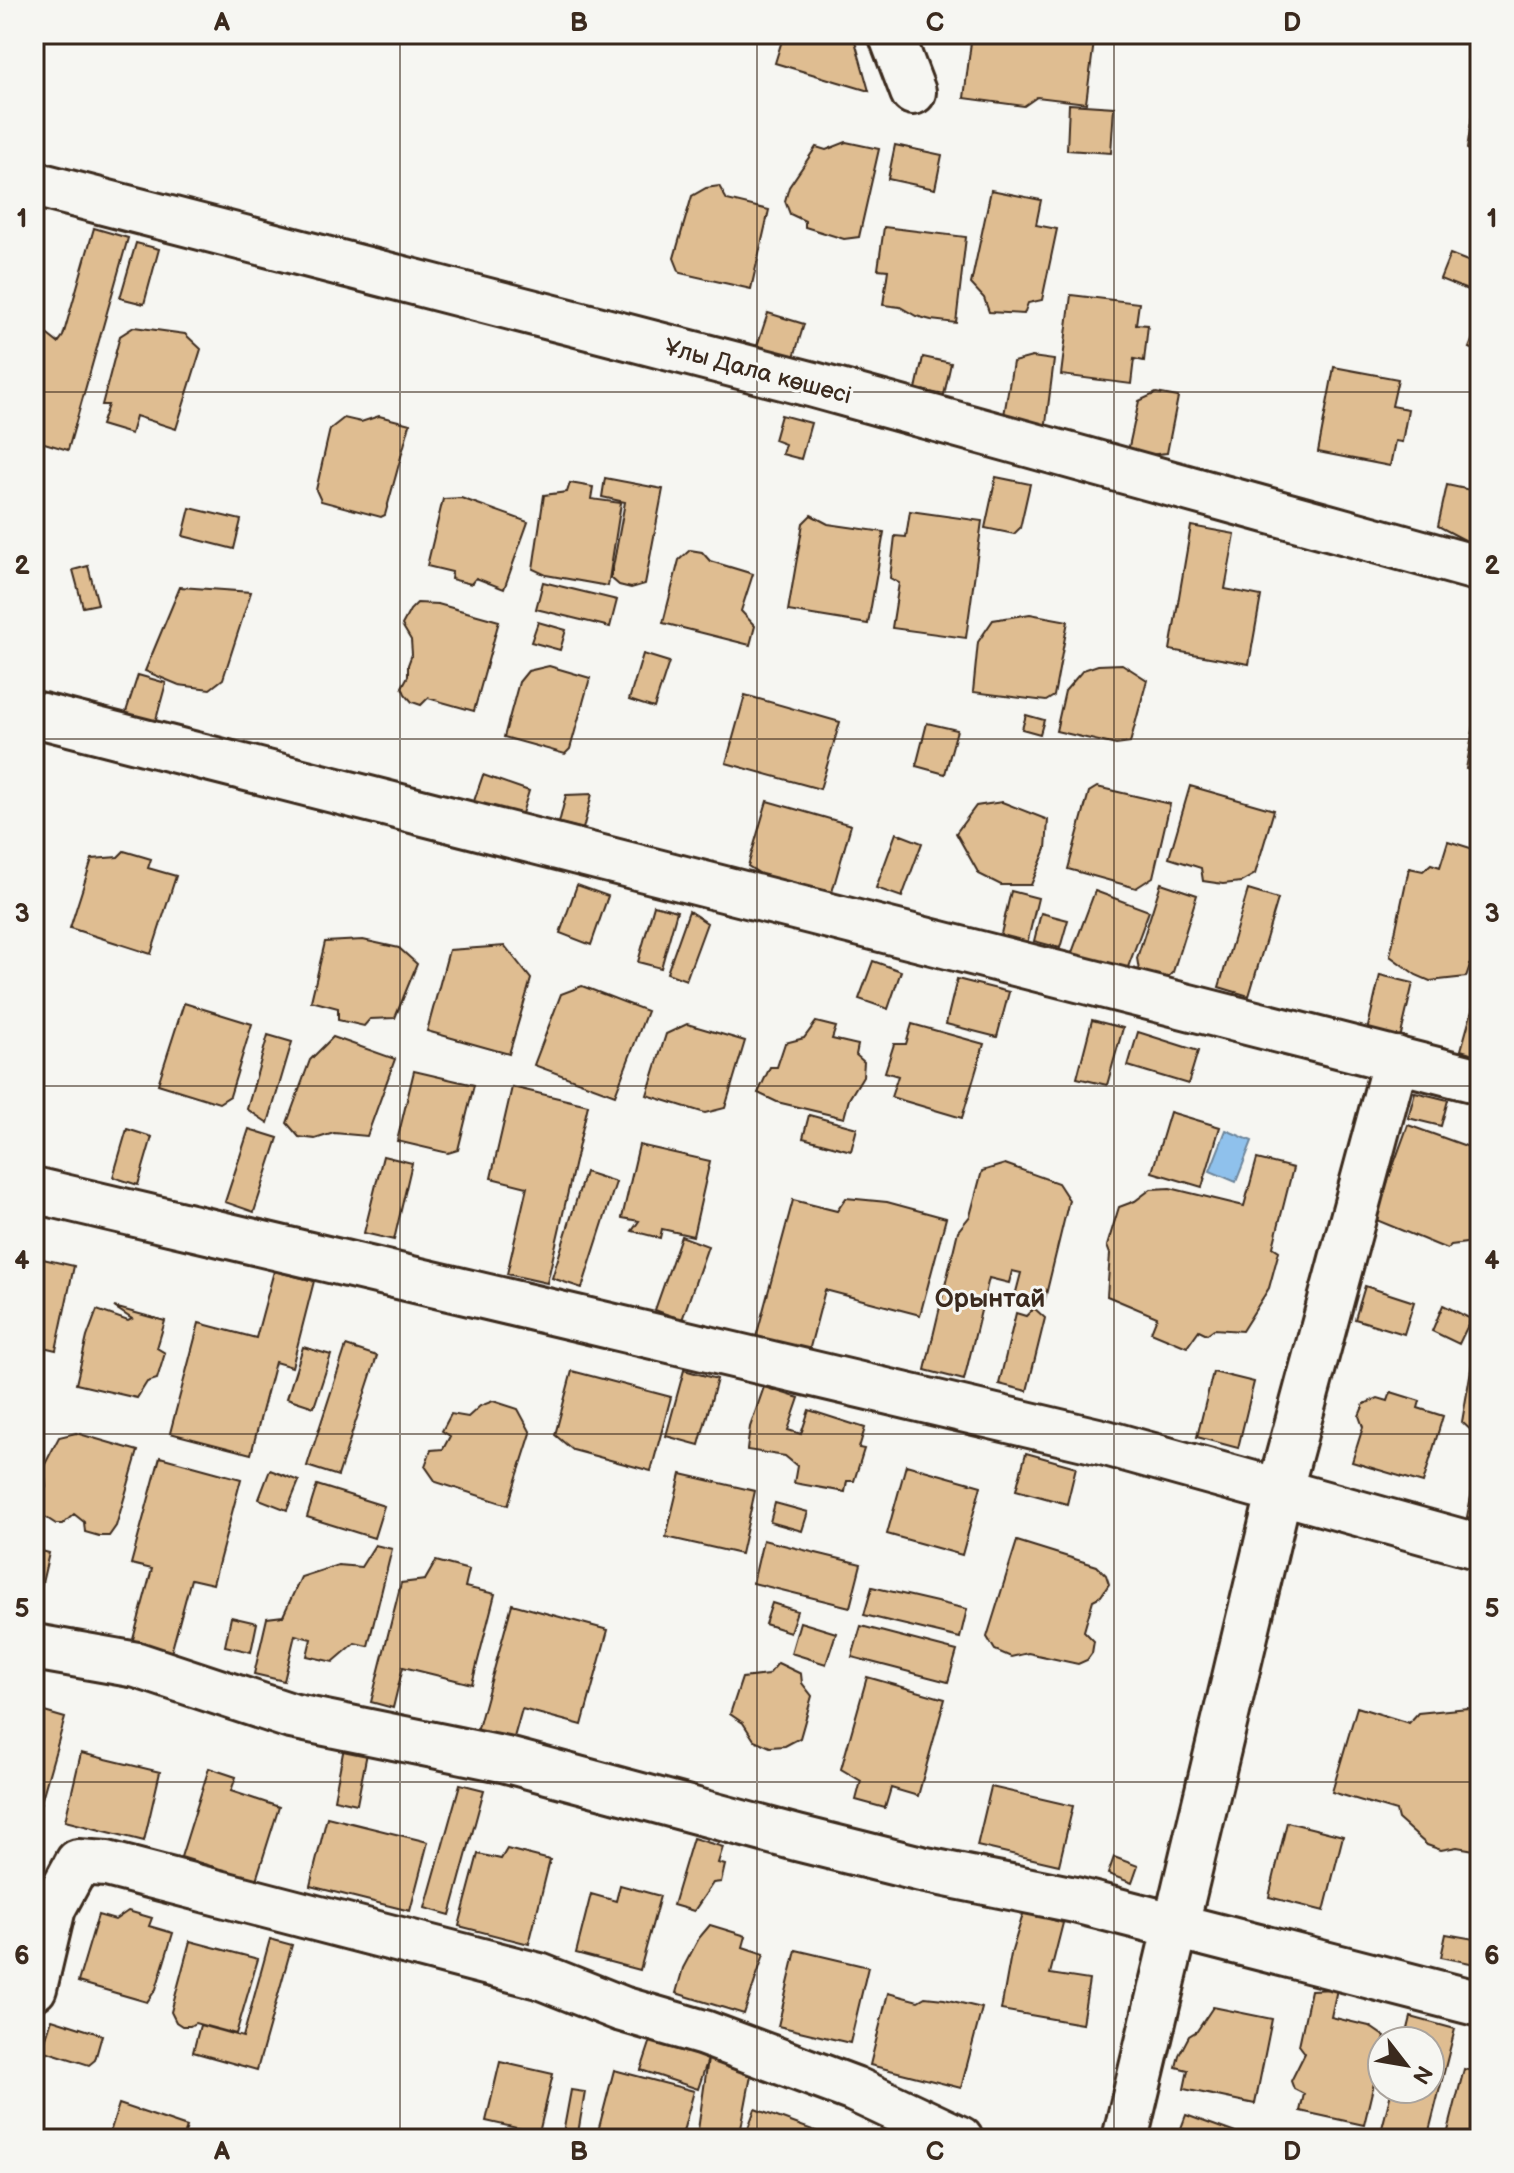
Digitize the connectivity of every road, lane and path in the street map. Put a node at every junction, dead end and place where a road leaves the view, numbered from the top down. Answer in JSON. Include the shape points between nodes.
{"nodes":[{"id":1,"x":891,"y":34,"type":"edge"},
{"id":2,"x":913,"y":92,"type":"dead end"},
{"id":3,"x":34,"y":184,"type":"edge"},
{"id":4,"x":1480,"y":569,"type":"edge"},
{"id":5,"x":34,"y":714,"type":"edge"},
{"id":6,"x":1396,"y":1059,"type":"junction"},
{"id":7,"x":1480,"y":1081,"type":"edge"},
{"id":8,"x":34,"y":1190,"type":"edge"},
{"id":9,"x":1280,"y":1489,"type":"junction"},
{"id":10,"x":1480,"y":1547,"type":"edge"},
{"id":11,"x":34,"y":1647,"type":"edge"},
{"id":12,"x":1176,"y":1928,"type":"junction"},
{"id":13,"x":34,"y":1988,"type":"edge"},
{"id":14,"x":1480,"y":2004,"type":"edge"},
{"id":15,"x":960,"y":2139,"type":"edge"},
{"id":16,"x":1125,"y":2139,"type":"edge"}],
"edges":[{"from":1,"to":2,"type":"street"},
{"from":3,"to":4,"type":"street","name":"Ұлы Дала көшесі","via":[[829,389]]},
{"from":5,"to":6,"type":"street"},
{"from":6,"to":7,"type":"street"},
{"from":6,"to":9,"type":"street"},
{"from":8,"to":9,"type":"street","via":[[1106,1443]]},
{"from":9,"to":10,"type":"street"},
{"from":9,"to":12,"type":"street"},
{"from":11,"to":12,"type":"street","via":[[137,1665],[291,1716],[507,1760],[811,1842],[1075,1900]]},
{"from":12,"to":14,"type":"street"},
{"from":12,"to":16,"type":"street"},
{"from":13,"to":15,"type":"street","via":[[53,1908],[78,1862],[107,1864],[539,1976],[854,2089]]}]}
